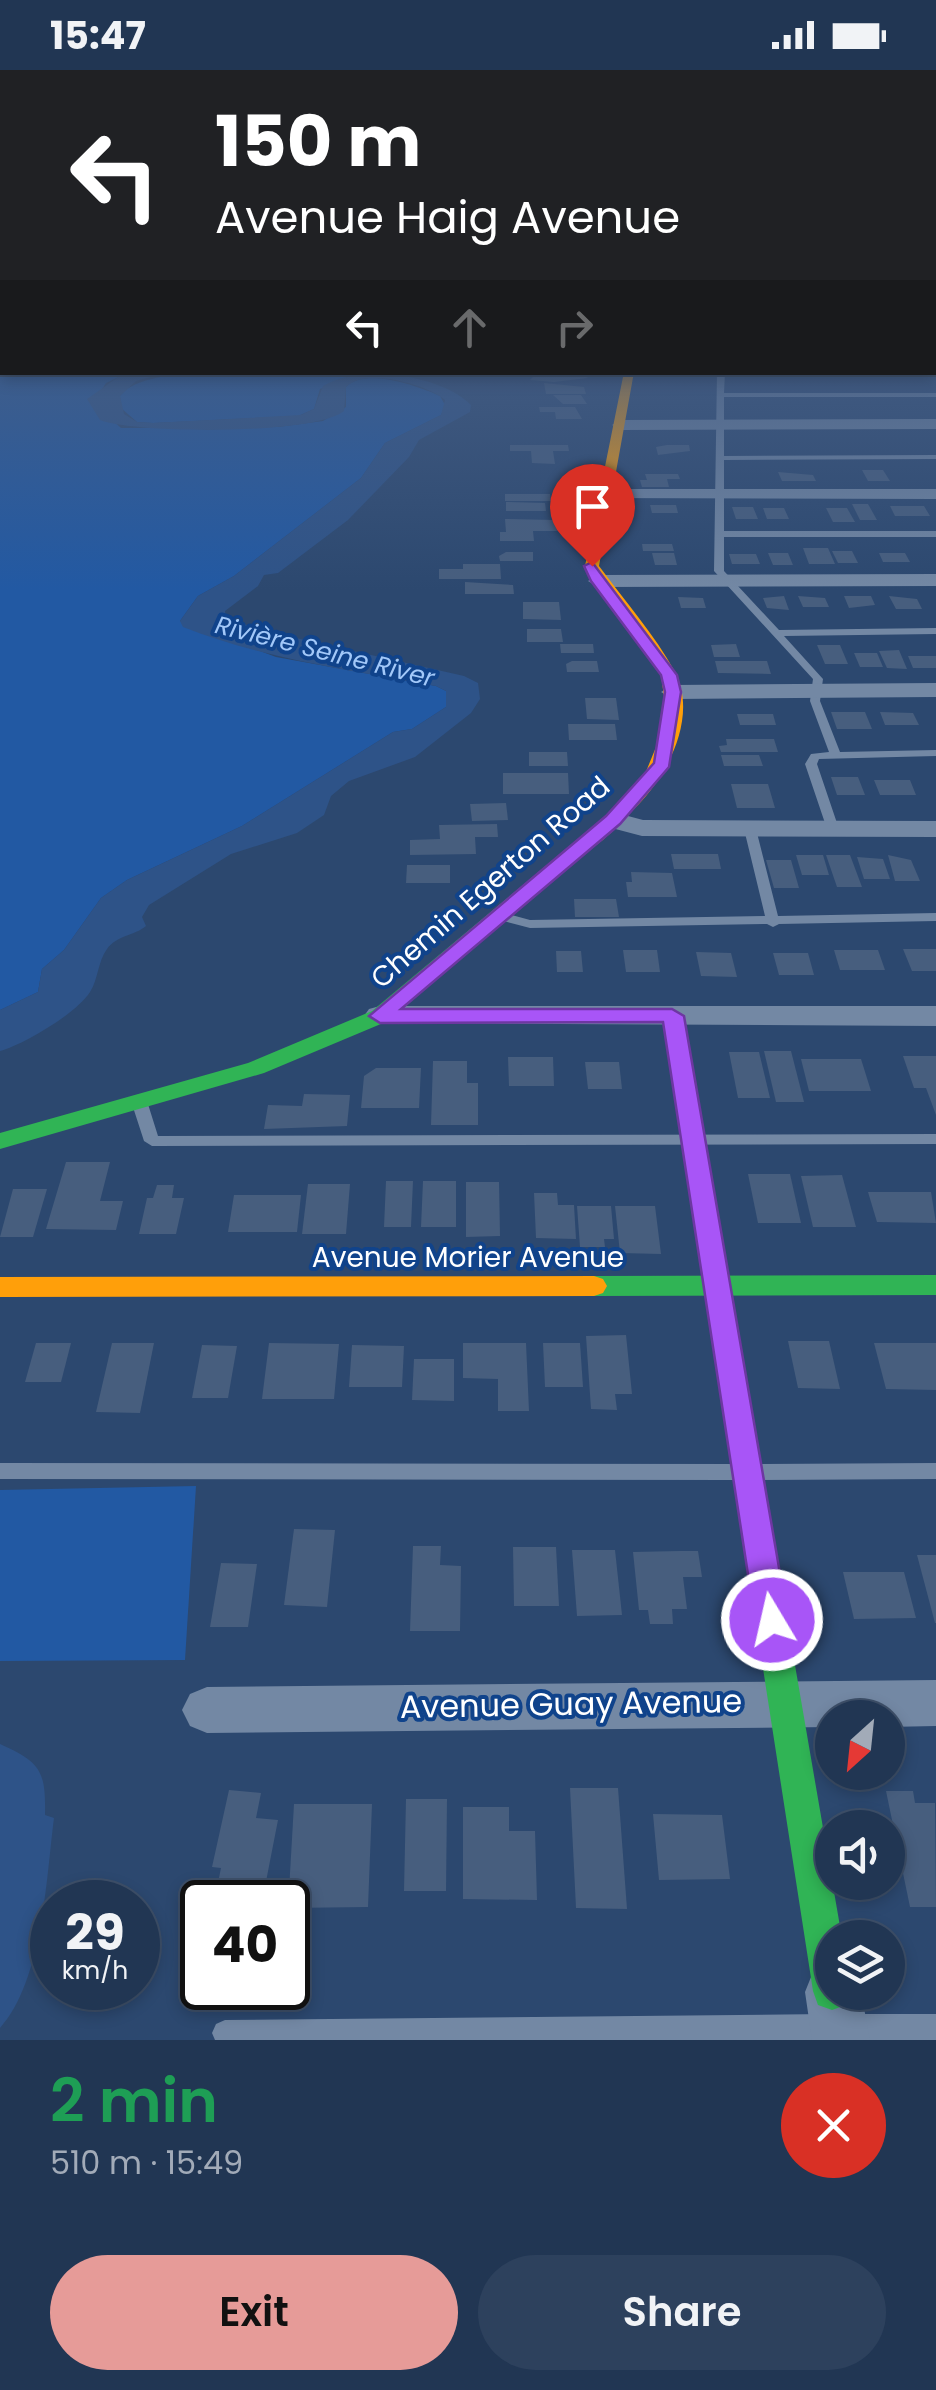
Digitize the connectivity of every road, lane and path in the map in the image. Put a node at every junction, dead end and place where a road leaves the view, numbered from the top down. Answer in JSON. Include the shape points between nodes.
{"nodes":[{"id":1,"x":623,"y":406,"type":"edge"},
{"id":2,"x":722,"y":406,"type":"edge"},
{"id":3,"x":721,"y":424,"type":"junction"},
{"id":4,"x":936,"y":424,"type":"edge"},
{"id":5,"x":620,"y":425,"type":"junction"},
{"id":6,"x":720,"y":458,"type":"junction"},
{"id":7,"x":936,"y":458,"type":"edge"},
{"id":8,"x":606,"y":494,"type":"junction"},
{"id":9,"x":720,"y":494,"type":"junction"},
{"id":10,"x":936,"y":494,"type":"edge"},
{"id":11,"x":720,"y":534,"type":"junction"},
{"id":12,"x":936,"y":534,"type":"edge"},
{"id":13,"x":936,"y":580,"type":"edge"},
{"id":14,"x":598,"y":581,"type":"junction"},
{"id":15,"x":728,"y":581,"type":"junction"},
{"id":16,"x":936,"y":631,"type":"edge"},
{"id":17,"x":776,"y":634,"type":"junction"},
{"id":18,"x":936,"y":690,"type":"edge"},
{"id":19,"x":818,"y":691,"type":"junction"},
{"id":20,"x":673,"y":692,"type":"junction"},
{"id":21,"x":835,"y":753,"type":"junction"},
{"id":22,"x":936,"y":753,"type":"edge"},
{"id":23,"x":613,"y":820,"type":"junction"},
{"id":24,"x":750,"y":829,"type":"junction"},
{"id":25,"x":833,"y":829,"type":"junction"},
{"id":26,"x":936,"y":829,"type":"edge"},
{"id":27,"x":501,"y":916,"type":"junction"},
{"id":28,"x":936,"y":917,"type":"edge"},
{"id":29,"x":772,"y":923,"type":"junction"},
{"id":30,"x":380,"y":1016,"type":"junction"},
{"id":31,"x":672,"y":1016,"type":"junction"},
{"id":32,"x":936,"y":1016,"type":"edge"},
{"id":33,"x":139,"y":1101,"type":"junction"},
{"id":34,"x":936,"y":1139,"type":"edge"},
{"id":35,"x":693,"y":1140,"type":"junction"},
{"id":36,"x":0,"y":1141,"type":"edge"},
{"id":37,"x":936,"y":1285,"type":"edge"},
{"id":38,"x":0,"y":1287,"type":"edge"},
{"id":39,"x":717,"y":1287,"type":"junction"},
{"id":40,"x":0,"y":1471,"type":"edge"},
{"id":41,"x":936,"y":1471,"type":"edge"},
{"id":42,"x":747,"y":1472,"type":"junction"},
{"id":43,"x":785,"y":1702,"type":"junction"},
{"id":44,"x":936,"y":1703,"type":"edge"},
{"id":45,"x":207,"y":1710,"type":"dead end"},
{"id":46,"x":836,"y":2013,"type":"edge"},
{"id":47,"x":936,"y":2027,"type":"edge"},
{"id":48,"x":225,"y":2033,"type":"dead end"}],
"edges":[{"from":1,"to":5,"type":"street"},
{"from":2,"to":3,"type":"lane"},
{"from":3,"to":4,"type":"street"},
{"from":3,"to":5,"type":"street"},
{"from":3,"to":6,"type":"lane"},
{"from":5,"to":8,"type":"street"},
{"from":6,"to":7,"type":"lane"},
{"from":6,"to":9,"type":"lane"},
{"from":8,"to":9,"type":"street"},
{"from":8,"to":14,"type":"street","via":[[592,566]]},
{"from":9,"to":10,"type":"street"},
{"from":9,"to":11,"type":"lane"},
{"from":11,"to":12,"type":"lane"},
{"from":11,"to":15,"type":"lane","via":[[718,571]]},
{"from":13,"to":15,"type":"street"},
{"from":14,"to":15,"type":"street"},
{"from":14,"to":20,"type":"street","via":[[660,661]]},
{"from":15,"to":17,"type":"lane"},
{"from":16,"to":17,"type":"lane"},
{"from":17,"to":19,"type":"lane","via":[[818,680]]},
{"from":18,"to":19,"type":"street"},
{"from":19,"to":20,"type":"street"},
{"from":19,"to":21,"type":"lane","via":[[815,701]]},
{"from":20,"to":23,"type":"street","name":"Chemin Egerton Road","via":[[663,764]]},
{"from":21,"to":22,"type":"lane"},
{"from":21,"to":25,"type":"lane","via":[[815,756],[811,764]]},
{"from":23,"to":24,"type":"street","via":[[642,828]]},
{"from":23,"to":27,"type":"street","name":"Chemin Egerton Road"},
{"from":24,"to":25,"type":"street"},
{"from":24,"to":29,"type":"lane"},
{"from":25,"to":26,"type":"street"},
{"from":27,"to":29,"type":"lane","via":[[530,924]]},
{"from":27,"to":30,"type":"street","name":"Chemin Egerton Road"},
{"from":28,"to":29,"type":"lane"},
{"from":30,"to":31,"type":"street"},
{"from":30,"to":33,"type":"street","name":"Chemin Egerton Road","via":[[256,1068]]},
{"from":31,"to":32,"type":"street"},
{"from":31,"to":35,"type":"street"},
{"from":33,"to":35,"type":"lane","via":[[152,1141]]},
{"from":33,"to":36,"type":"street","name":"Chemin Egerton Road"},
{"from":34,"to":35,"type":"lane"},
{"from":35,"to":39,"type":"street"},
{"from":37,"to":39,"type":"street","name":"Avenue Morier Avenue"},
{"from":38,"to":39,"type":"street","name":"Avenue Morier Avenue"},
{"from":39,"to":42,"type":"street"},
{"from":40,"to":42,"type":"lane"},
{"from":41,"to":42,"type":"lane"},
{"from":42,"to":43,"type":"street"},
{"from":43,"to":44,"type":"street","name":"Avenue Guay Avenue"},
{"from":43,"to":45,"type":"street","name":"Avenue Guay Avenue"},
{"from":43,"to":46,"type":"street"},
{"from":46,"to":47,"type":"lane"},
{"from":46,"to":48,"type":"lane"}]}
